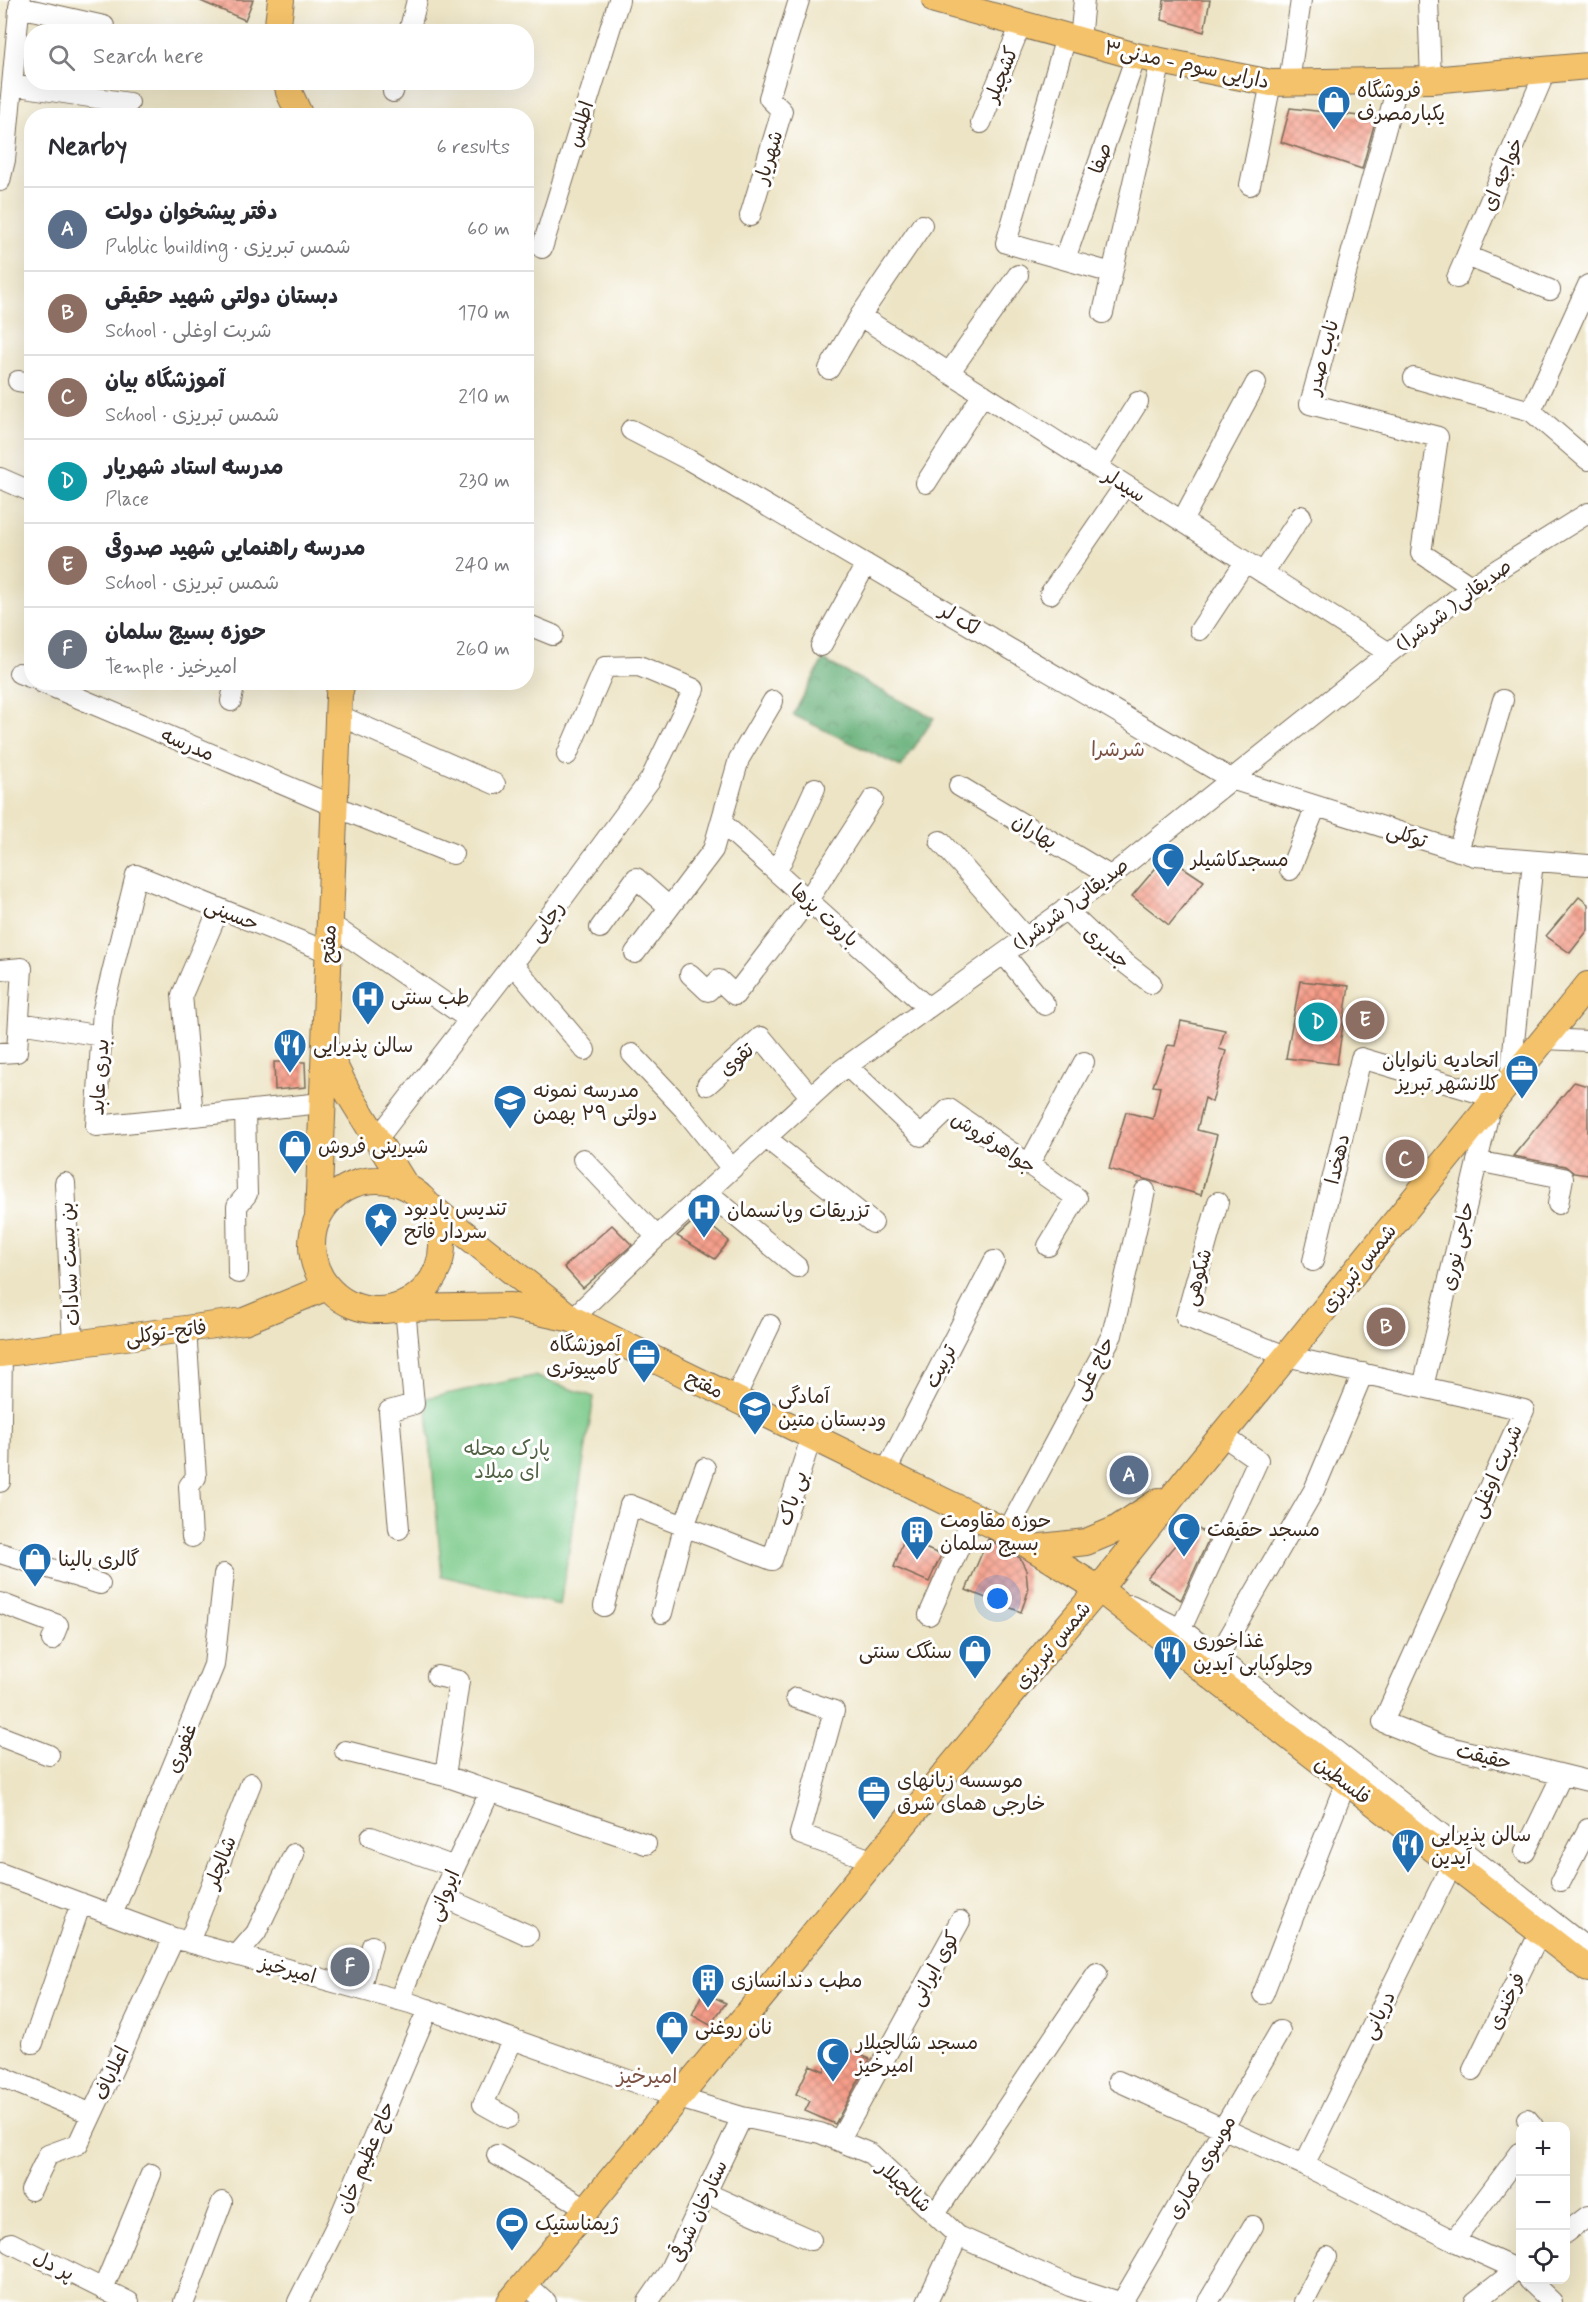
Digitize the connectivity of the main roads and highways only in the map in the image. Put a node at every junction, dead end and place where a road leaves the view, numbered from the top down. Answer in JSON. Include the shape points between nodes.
{"nodes":[{"id":1,"x":281,"y":0,"type":"edge"},
{"id":2,"x":935,"y":0,"type":"edge"},
{"id":3,"x":278,"y":24,"type":"edge"},
{"id":4,"x":1588,"y":66,"type":"edge"},
{"id":5,"x":289,"y":90,"type":"edge"},
{"id":6,"x":296,"y":108,"type":"edge"},
{"id":7,"x":340,"y":690,"type":"edge"},
{"id":8,"x":1588,"y":985,"type":"edge"},
{"id":9,"x":324,"y":1044,"type":"junction"},
{"id":10,"x":405,"y":1185,"type":"junction"},
{"id":11,"x":431,"y":1206,"type":"junction"},
{"id":12,"x":318,"y":1217,"type":"junction"},
{"id":13,"x":327,"y":1287,"type":"junction"},
{"id":14,"x":394,"y":1309,"type":"junction"},
{"id":15,"x":572,"y":1319,"type":"junction"},
{"id":16,"x":1,"y":1354,"type":"edge"},
{"id":17,"x":1193,"y":1471,"type":"junction"},
{"id":18,"x":1034,"y":1548,"type":"junction"},
{"id":19,"x":1099,"y":1589,"type":"junction"},
{"id":20,"x":1588,"y":1969,"type":"edge"},
{"id":21,"x":518,"y":2293,"type":"edge"}],
"edges":[{"from":1,"to":3,"type":"main road"},
{"from":2,"to":4,"type":"main road","name":"دارایی سوم - مدنی۳","via":[[1136,56],[1280,83],[1431,80]]},
{"from":5,"to":6,"type":"main road"},
{"from":7,"to":9,"type":"main road","name":"مفتح"},
{"from":8,"to":17,"type":"main road","name":"شمس تبریزی"},
{"from":9,"to":10,"type":"main road","name":"مفتح","via":[[347,1091]]},
{"from":9,"to":12,"type":"main road"},
{"from":10,"to":11,"type":"main road"},
{"from":10,"to":12,"type":"main road","via":[[385,1179],[365,1180],[346,1187]]},
{"from":11,"to":14,"type":"main road","via":[[440,1227],[443,1250],[437,1272],[424,1291]]},
{"from":11,"to":15,"type":"main road"},
{"from":12,"to":13,"type":"main road","via":[[312,1253]]},
{"from":13,"to":14,"type":"main road","via":[[343,1301],[363,1309]]},
{"from":13,"to":16,"type":"main road","name":"فاتح-توکلی","via":[[244,1321]]},
{"from":14,"to":15,"type":"main road","name":"مفتح","via":[[510,1306]]},
{"from":15,"to":18,"type":"main road","name":"مفتح"},
{"from":17,"to":18,"type":"main road","via":[[1154,1505],[1115,1530],[1086,1542]]},
{"from":17,"to":19,"type":"main road","name":"شمس تبریزی"},
{"from":18,"to":19,"type":"main road","name":"مفتح"},
{"from":19,"to":20,"type":"main road","name":"فلسطین"},
{"from":19,"to":21,"type":"main road","name":"شمس تبریزی"}]}
